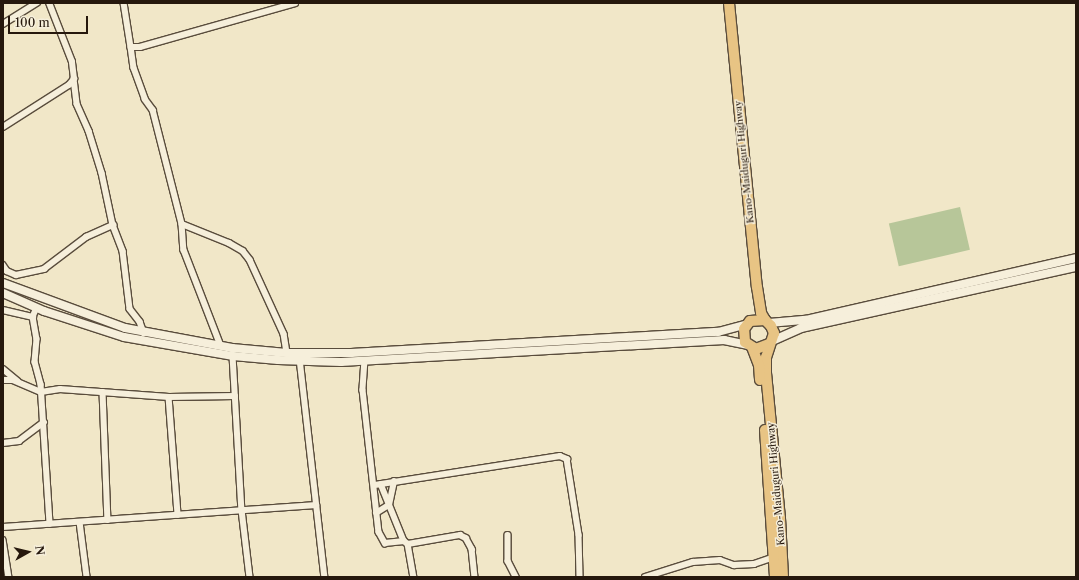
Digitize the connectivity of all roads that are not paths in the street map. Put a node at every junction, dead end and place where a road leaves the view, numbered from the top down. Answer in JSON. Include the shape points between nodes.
{"nodes":[{"id":1,"x":37,"y":3,"type":"edge"},
{"id":2,"x":49,"y":3,"type":"edge"},
{"id":3,"x":124,"y":3,"type":"edge"},
{"id":4,"x":295,"y":3,"type":"edge"},
{"id":5,"x":723,"y":3,"type":"edge"},
{"id":6,"x":729,"y":3,"type":"edge"},
{"id":7,"x":3,"y":24,"type":"edge"},
{"id":8,"x":131,"y":47,"type":"junction"},
{"id":9,"x":74,"y":79,"type":"junction"},
{"id":10,"x":3,"y":127,"type":"edge"},
{"id":11,"x":182,"y":224,"type":"junction"},
{"id":12,"x":113,"y":225,"type":"junction"},
{"id":13,"x":1076,"y":258,"type":"edge"},
{"id":14,"x":3,"y":265,"type":"edge"},
{"id":15,"x":1076,"y":267,"type":"edge"},
{"id":16,"x":3,"y":283,"type":"edge"},
{"id":17,"x":3,"y":293,"type":"edge"},
{"id":18,"x":37,"y":308,"type":"junction"},
{"id":19,"x":3,"y":310,"type":"edge"},
{"id":20,"x":33,"y":317,"type":"junction"},
{"id":21,"x":767,"y":321,"type":"junction"},
{"id":22,"x":748,"y":323,"type":"junction"},
{"id":23,"x":144,"y":332,"type":"junction"},
{"id":24,"x":770,"y":342,"type":"junction"},
{"id":25,"x":221,"y":346,"type":"junction"},
{"id":26,"x":750,"y":346,"type":"junction"},
{"id":27,"x":287,"y":353,"type":"junction"},
{"id":28,"x":233,"y":356,"type":"junction"},
{"id":29,"x":300,"y":357,"type":"junction"},
{"id":30,"x":365,"y":360,"type":"junction"},
{"id":31,"x":3,"y":369,"type":"edge"},
{"id":32,"x":3,"y":380,"type":"edge"},
{"id":33,"x":19,"y":383,"type":"junction"},
{"id":34,"x":41,"y":392,"type":"junction"},
{"id":35,"x":103,"y":392,"type":"junction"},
{"id":36,"x":168,"y":396,"type":"junction"},
{"id":37,"x":235,"y":396,"type":"junction"},
{"id":38,"x":44,"y":422,"type":"junction"},
{"id":39,"x":3,"y":443,"type":"edge"},
{"id":40,"x":394,"y":482,"type":"junction"},
{"id":41,"x":378,"y":484,"type":"junction"},
{"id":42,"x":316,"y":505,"type":"junction"},
{"id":43,"x":389,"y":505,"type":"junction"},
{"id":44,"x":242,"y":510,"type":"junction"},
{"id":45,"x":376,"y":513,"type":"junction"},
{"id":46,"x":178,"y":515,"type":"junction"},
{"id":47,"x":108,"y":520,"type":"junction"},
{"id":48,"x":80,"y":522,"type":"junction"},
{"id":49,"x":50,"y":524,"type":"junction"},
{"id":50,"x":3,"y":527,"type":"edge"},
{"id":51,"x":508,"y":535,"type":"dead end"},
{"id":52,"x":3,"y":540,"type":"edge"},
{"id":53,"x":406,"y":542,"type":"junction"},
{"id":54,"x":774,"y":557,"type":"junction"},
{"id":55,"x":9,"y":577,"type":"edge"},
{"id":56,"x":87,"y":577,"type":"edge"},
{"id":57,"x":250,"y":577,"type":"edge"},
{"id":58,"x":325,"y":577,"type":"edge"},
{"id":59,"x":414,"y":577,"type":"edge"},
{"id":60,"x":475,"y":577,"type":"edge"},
{"id":61,"x":516,"y":577,"type":"edge"},
{"id":62,"x":580,"y":577,"type":"edge"},
{"id":63,"x":645,"y":577,"type":"edge"},
{"id":64,"x":775,"y":577,"type":"edge"},
{"id":65,"x":783,"y":577,"type":"edge"}],
"edges":[{"from":1,"to":7,"type":"street"},
{"from":2,"to":9,"type":"street","via":[[72,62]]},
{"from":3,"to":8,"type":"street"},
{"from":4,"to":8,"type":"street","via":[[140,47]]},
{"from":5,"to":22,"type":"highway","name":"Kano-Maiduguri Highway","via":[[753,299]]},
{"from":6,"to":21,"type":"highway","name":"Kano-Maiduguri Highway","via":[[756,287],[761,312]]},
{"from":8,"to":11,"type":"street","via":[[134,68],[145,100],[154,110]]},
{"from":9,"to":10,"type":"street","via":[[69,85]]},
{"from":9,"to":12,"type":"street","via":[[77,104],[89,131],[102,173]]},
{"from":11,"to":25,"type":"street","via":[[184,250]]},
{"from":11,"to":27,"type":"street","via":[[243,251],[250,260],[284,334]]},
{"from":12,"to":14,"type":"street","via":[[79,242],[44,269],[16,275],[7,271]]},
{"from":12,"to":23,"type":"street","via":[[123,251],[130,309]]},
{"from":13,"to":21,"type":"main road","via":[[806,320]]},
{"from":15,"to":24,"type":"main road","via":[[801,328]]},
{"from":16,"to":23,"type":"main road","via":[[71,310]]},
{"from":17,"to":18,"type":"main road"},
{"from":18,"to":20,"type":"street"},
{"from":18,"to":28,"type":"main road","via":[[124,337]]},
{"from":19,"to":20,"type":"street"},
{"from":20,"to":34,"type":"street","via":[[37,339],[35,362]]},
{"from":21,"to":22,"type":"highway"},
{"from":21,"to":24,"type":"highway","via":[[773,329]]},
{"from":22,"to":26,"type":"highway","via":[[743,333]]},
{"from":22,"to":29,"type":"main road","via":[[731,331]]},
{"from":23,"to":25,"type":"main road"},
{"from":24,"to":26,"type":"highway","via":[[761,348]]},
{"from":24,"to":65,"type":"highway","name":"Kano-Maiduguri Highway","via":[[766,357],[766,373]]},
{"from":25,"to":27,"type":"main road"},
{"from":26,"to":30,"type":"main road","via":[[724,340]]},
{"from":26,"to":54,"type":"highway","name":"Kano-Maiduguri Highway","via":[[759,365]]},
{"from":27,"to":29,"type":"main road"},
{"from":28,"to":29,"type":"main road"},
{"from":28,"to":37,"type":"street"},
{"from":29,"to":30,"type":"main road"},
{"from":29,"to":42,"type":"street"},
{"from":30,"to":41,"type":"street","via":[[363,390]]},
{"from":31,"to":33,"type":"street"},
{"from":32,"to":33,"type":"street"},
{"from":33,"to":34,"type":"street"},
{"from":34,"to":35,"type":"street","via":[[60,389]]},
{"from":34,"to":38,"type":"street"},
{"from":35,"to":36,"type":"street"},
{"from":35,"to":47,"type":"street"},
{"from":36,"to":37,"type":"street"},
{"from":36,"to":46,"type":"street"},
{"from":37,"to":44,"type":"street"},
{"from":38,"to":39,"type":"street","via":[[19,441]]},
{"from":38,"to":49,"type":"street"},
{"from":40,"to":41,"type":"street"},
{"from":40,"to":43,"type":"street"},
{"from":40,"to":62,"type":"street","via":[[560,456],[567,459],[579,535]]},
{"from":41,"to":43,"type":"street"},
{"from":41,"to":45,"type":"street"},
{"from":42,"to":44,"type":"street"},
{"from":42,"to":58,"type":"street"},
{"from":43,"to":45,"type":"street"},
{"from":43,"to":53,"type":"street"},
{"from":44,"to":46,"type":"street"},
{"from":44,"to":57,"type":"street"},
{"from":45,"to":53,"type":"street","via":[[379,532],[385,543]]},
{"from":46,"to":47,"type":"street"},
{"from":47,"to":48,"type":"street"},
{"from":48,"to":49,"type":"street"},
{"from":48,"to":56,"type":"street"},
{"from":49,"to":50,"type":"street"},
{"from":51,"to":61,"type":"street","via":[[508,561]]},
{"from":52,"to":55,"type":"street"},
{"from":53,"to":59,"type":"street"},
{"from":53,"to":60,"type":"street","via":[[460,535],[466,538],[472,548]]},
{"from":54,"to":63,"type":"street","via":[[754,564],[734,565],[720,560],[693,562]]},
{"from":54,"to":64,"type":"highway","name":"Kano-Maiduguri Highway"}]}
